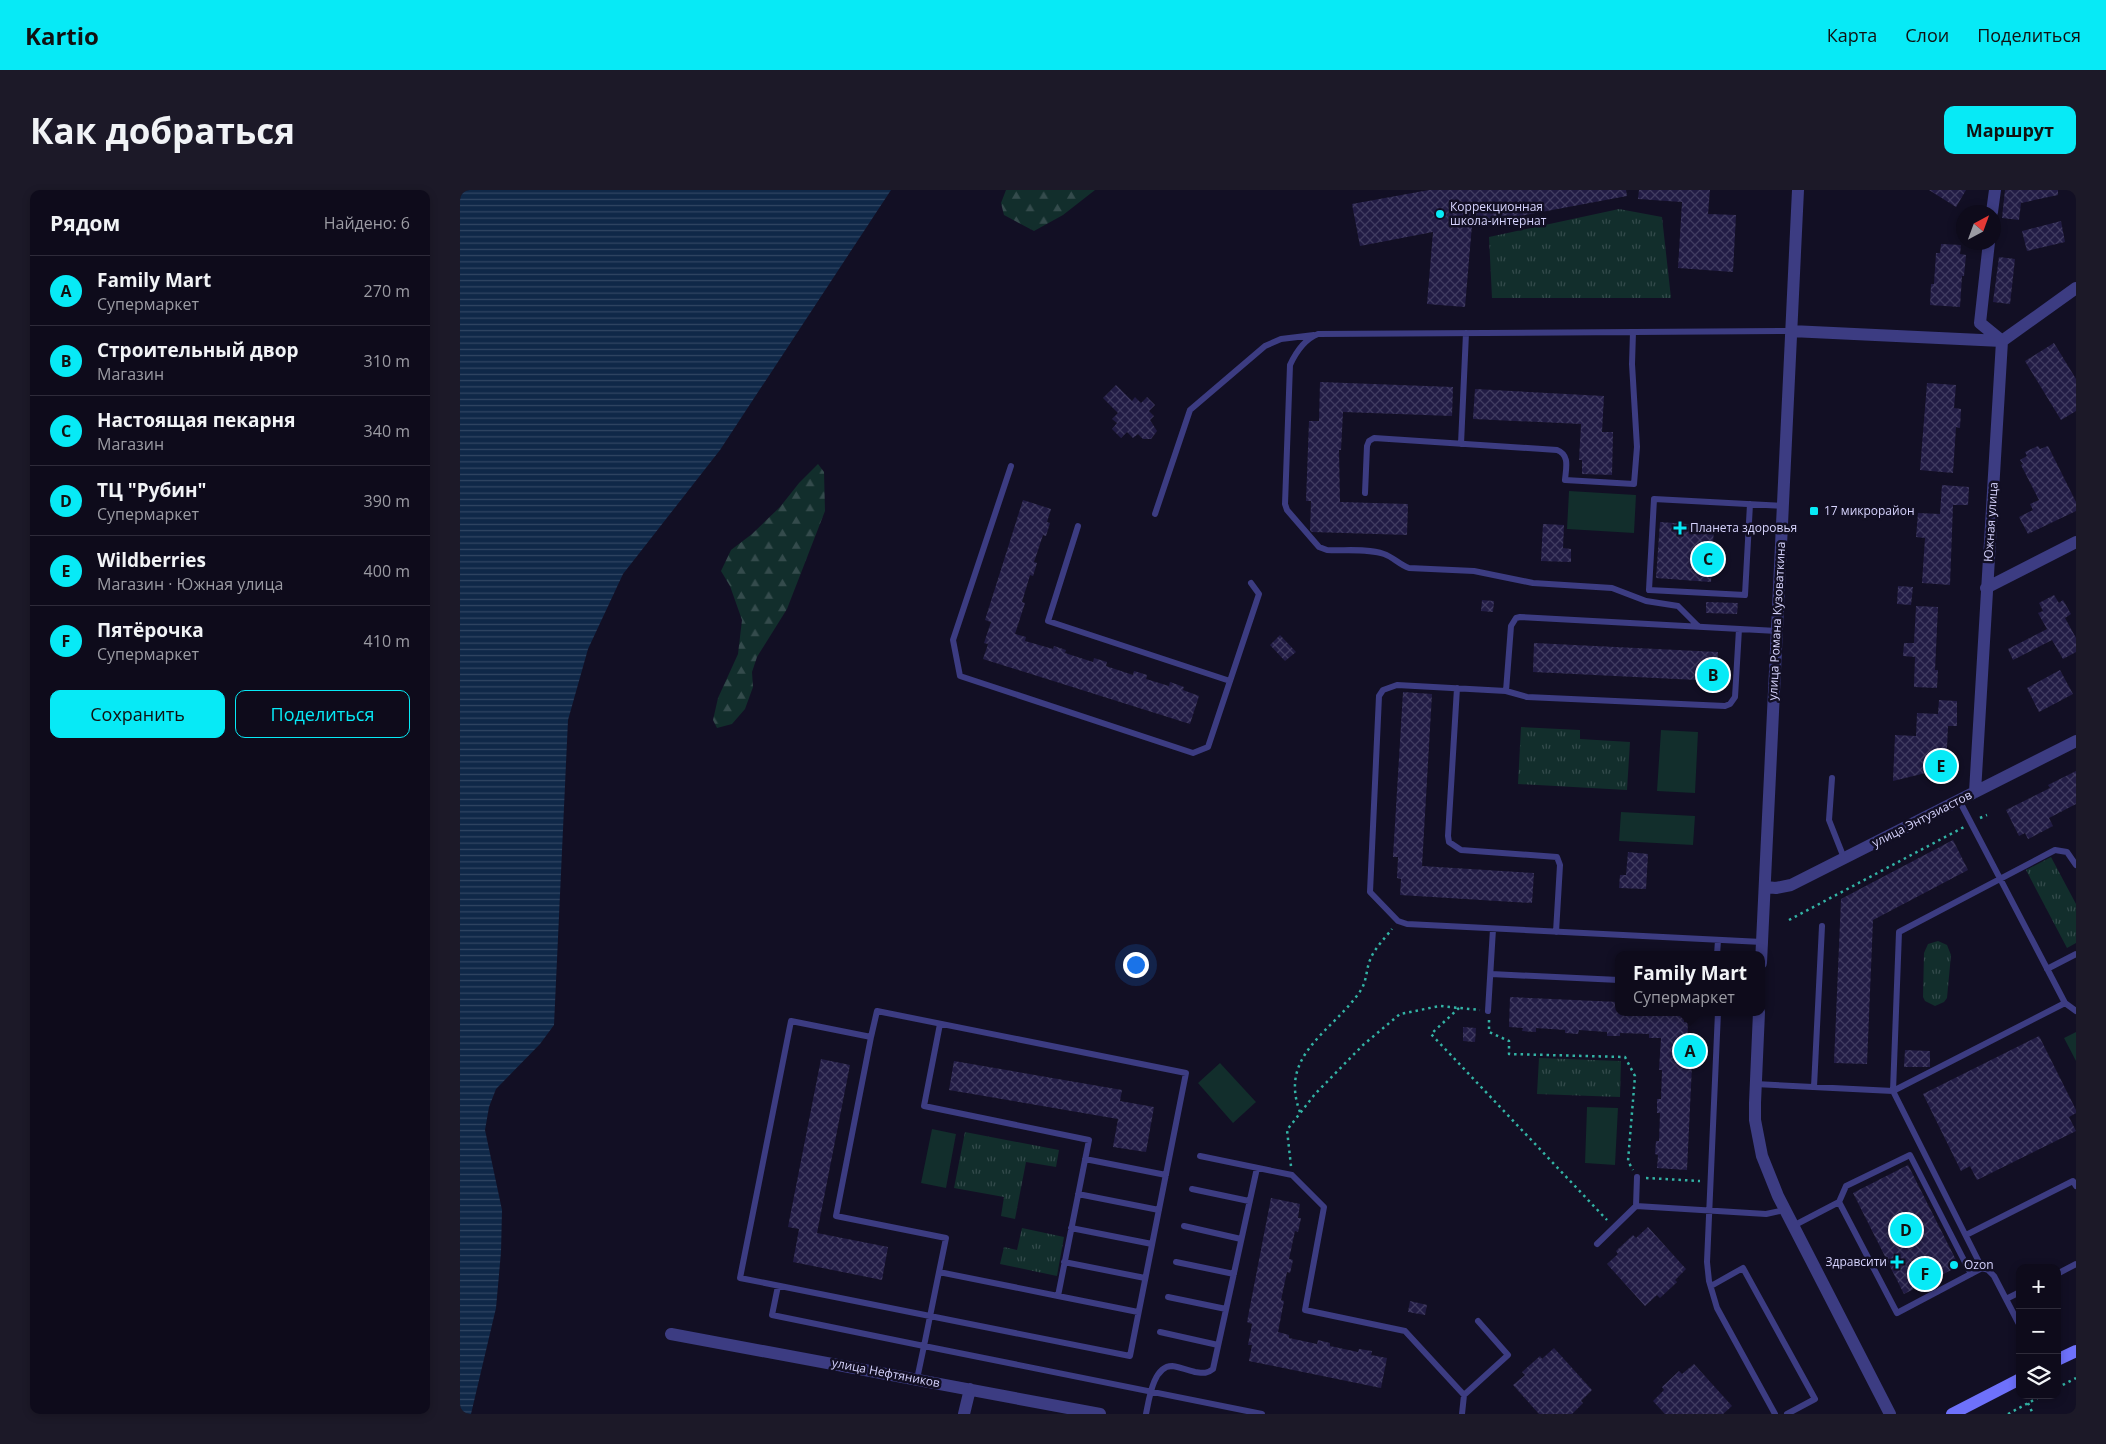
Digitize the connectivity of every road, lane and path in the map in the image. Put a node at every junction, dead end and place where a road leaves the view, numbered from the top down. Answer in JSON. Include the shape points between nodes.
{"nodes":[{"id":1,"x":1798,"y":190,"type":"edge"},
{"id":2,"x":1995,"y":190,"type":"edge"},
{"id":3,"x":1993,"y":205,"type":"edge"},
{"id":4,"x":1988,"y":250,"type":"edge"},
{"id":5,"x":2076,"y":288,"type":"edge"},
{"id":6,"x":1791,"y":331,"type":"junction"},
{"id":7,"x":1633,"y":332,"type":"junction"},
{"id":8,"x":1466,"y":333,"type":"junction"},
{"id":9,"x":1318,"y":334,"type":"junction"},
{"id":10,"x":2002,"y":341,"type":"junction"},
{"id":11,"x":1461,"y":444,"type":"junction"},
{"id":12,"x":1011,"y":466,"type":"dead end"},
{"id":13,"x":1364,"y":493,"type":"dead end"},
{"id":14,"x":1750,"y":504,"type":"junction"},
{"id":15,"x":1783,"y":506,"type":"junction"},
{"id":16,"x":1155,"y":514,"type":"dead end"},
{"id":17,"x":1078,"y":526,"type":"dead end"},
{"id":18,"x":2076,"y":542,"type":"edge"},
{"id":19,"x":1251,"y":583,"type":"dead end"},
{"id":20,"x":1986,"y":588,"type":"junction"},
{"id":21,"x":1698,"y":626,"type":"junction"},
{"id":22,"x":1739,"y":629,"type":"junction"},
{"id":23,"x":1777,"y":631,"type":"junction"},
{"id":24,"x":1230,"y":681,"type":"junction"},
{"id":25,"x":1456,"y":688,"type":"junction"},
{"id":26,"x":1506,"y":691,"type":"junction"},
{"id":27,"x":2076,"y":741,"type":"edge"},
{"id":28,"x":1832,"y":778,"type":"dead end"},
{"id":29,"x":1975,"y":792,"type":"junction"},
{"id":30,"x":1959,"y":800,"type":"junction"},
{"id":31,"x":1987,"y":815,"type":"dead end"},
{"id":32,"x":1971,"y":823,"type":"junction"},
{"id":33,"x":1844,"y":858,"type":"junction"},
{"id":34,"x":2076,"y":865,"type":"edge"},
{"id":35,"x":2000,"y":879,"type":"junction"},
{"id":36,"x":1765,"y":887,"type":"junction"},
{"id":37,"x":1789,"y":920,"type":"dead end"},
{"id":38,"x":1398,"y":922,"type":"junction"},
{"id":39,"x":1822,"y":926,"type":"dead end"},
{"id":40,"x":1493,"y":929,"type":"junction"},
{"id":41,"x":1556,"y":932,"type":"junction"},
{"id":42,"x":1718,"y":940,"type":"junction"},
{"id":43,"x":1762,"y":942,"type":"junction"},
{"id":44,"x":1717,"y":951,"type":"edge"},
{"id":45,"x":1762,"y":951,"type":"edge"},
{"id":46,"x":2076,"y":954,"type":"edge"},
{"id":47,"x":2047,"y":969,"type":"junction"},
{"id":48,"x":1491,"y":974,"type":"junction"},
{"id":49,"x":1615,"y":980,"type":"edge"},
{"id":50,"x":2065,"y":1003,"type":"junction"},
{"id":51,"x":1459,"y":1008,"type":"junction"},
{"id":52,"x":1488,"y":1011,"type":"joint"},
{"id":53,"x":2076,"y":1012,"type":"edge"},
{"id":54,"x":1718,"y":1016,"type":"edge"},
{"id":55,"x":1759,"y":1016,"type":"edge"},
{"id":56,"x":940,"y":1024,"type":"junction"},
{"id":57,"x":1489,"y":1032,"type":"dead end"},
{"id":58,"x":872,"y":1037,"type":"junction"},
{"id":59,"x":1756,"y":1084,"type":"junction"},
{"id":60,"x":1814,"y":1087,"type":"junction"},
{"id":61,"x":1892,"y":1090,"type":"junction"},
{"id":62,"x":1300,"y":1113,"type":"junction"},
{"id":63,"x":1200,"y":1156,"type":"dead end"},
{"id":64,"x":1085,"y":1159,"type":"junction"},
{"id":65,"x":1257,"y":1168,"type":"junction"},
{"id":66,"x":1166,"y":1175,"type":"junction"},
{"id":67,"x":1292,"y":1175,"type":"junction"},
{"id":68,"x":1637,"y":1177,"type":"junction"},
{"id":69,"x":1710,"y":1181,"type":"junction"},
{"id":70,"x":2075,"y":1182,"type":"edge"},
{"id":71,"x":1192,"y":1189,"type":"dead end"},
{"id":72,"x":1078,"y":1194,"type":"junction"},
{"id":73,"x":1250,"y":1201,"type":"junction"},
{"id":74,"x":1839,"y":1202,"type":"junction"},
{"id":75,"x":1636,"y":1206,"type":"junction"},
{"id":76,"x":1158,"y":1210,"type":"junction"},
{"id":77,"x":1709,"y":1210,"type":"junction"},
{"id":78,"x":1785,"y":1210,"type":"junction"},
{"id":79,"x":1184,"y":1226,"type":"dead end"},
{"id":80,"x":1793,"y":1226,"type":"junction"},
{"id":81,"x":1071,"y":1228,"type":"junction"},
{"id":82,"x":1614,"y":1228,"type":"junction"},
{"id":83,"x":1966,"y":1235,"type":"junction"},
{"id":84,"x":1241,"y":1239,"type":"junction"},
{"id":85,"x":1152,"y":1244,"type":"junction"},
{"id":86,"x":1597,"y":1244,"type":"dead end"},
{"id":87,"x":1064,"y":1262,"type":"junction"},
{"id":88,"x":1176,"y":1262,"type":"dead end"},
{"id":89,"x":2076,"y":1264,"type":"edge"},
{"id":90,"x":1982,"y":1268,"type":"junction"},
{"id":91,"x":939,"y":1272,"type":"junction"},
{"id":92,"x":2061,"y":1272,"type":"edge"},
{"id":93,"x":1234,"y":1274,"type":"junction"},
{"id":94,"x":1971,"y":1274,"type":"junction"},
{"id":95,"x":1145,"y":1278,"type":"junction"},
{"id":96,"x":778,"y":1286,"type":"junction"},
{"id":97,"x":1711,"y":1286,"type":"junction"},
{"id":98,"x":2016,"y":1294,"type":"edge"},
{"id":99,"x":1058,"y":1296,"type":"junction"},
{"id":100,"x":1168,"y":1297,"type":"dead end"},
{"id":101,"x":2006,"y":1299,"type":"junction"},
{"id":102,"x":1226,"y":1309,"type":"junction"},
{"id":103,"x":1138,"y":1312,"type":"junction"},
{"id":104,"x":930,"y":1316,"type":"junction"},
{"id":105,"x":2016,"y":1318,"type":"edge"},
{"id":106,"x":1478,"y":1321,"type":"dead end"},
{"id":107,"x":1160,"y":1332,"type":"dead end"},
{"id":108,"x":671,"y":1334,"type":"dead end"},
{"id":109,"x":1218,"y":1344,"type":"junction"},
{"id":110,"x":924,"y":1346,"type":"junction"},
{"id":111,"x":2076,"y":1351,"type":"edge"},
{"id":112,"x":2061,"y":1358,"type":"edge"},
{"id":113,"x":2076,"y":1378,"type":"edge"},
{"id":114,"x":917,"y":1379,"type":"junction"},
{"id":115,"x":2016,"y":1382,"type":"edge"},
{"id":116,"x":2061,"y":1386,"type":"edge"},
{"id":117,"x":970,"y":1389,"type":"junction"},
{"id":118,"x":1150,"y":1391,"type":"junction"},
{"id":119,"x":1464,"y":1395,"type":"junction"},
{"id":120,"x":2036,"y":1399,"type":"edge"},
{"id":121,"x":2028,"y":1404,"type":"junction"},
{"id":122,"x":964,"y":1414,"type":"edge"},
{"id":123,"x":1100,"y":1414,"type":"edge"},
{"id":124,"x":1146,"y":1414,"type":"edge"},
{"id":125,"x":1262,"y":1414,"type":"edge"},
{"id":126,"x":1462,"y":1414,"type":"edge"},
{"id":127,"x":1775,"y":1414,"type":"edge"},
{"id":128,"x":1787,"y":1414,"type":"edge"},
{"id":129,"x":1890,"y":1414,"type":"edge"},
{"id":130,"x":1952,"y":1414,"type":"edge"},
{"id":131,"x":2008,"y":1414,"type":"edge"},
{"id":132,"x":2033,"y":1414,"type":"edge"}],
"edges":[{"from":1,"to":6,"type":"street","name":"улица Романа Кузоваткина"},
{"from":2,"to":3,"type":"street"},
{"from":4,"to":10,"type":"street","via":[[1980,323]]},
{"from":5,"to":10,"type":"street"},
{"from":6,"to":7,"type":"lane"},
{"from":6,"to":10,"type":"street"},
{"from":6,"to":15,"type":"street","name":"улица Романа Кузоваткина"},
{"from":7,"to":8,"type":"lane"},
{"from":7,"to":11,"type":"lane","via":[[1637,446],[1634,484],[1565,480],[1566,458],[1557,450]]},
{"from":8,"to":9,"type":"lane"},
{"from":8,"to":11,"type":"lane"},
{"from":9,"to":16,"type":"lane","via":[[1281,338],[1265,346],[1190,410]]},
{"from":9,"to":21,"type":"lane","via":[[1310,337],[1290,365],[1285,504],[1319,547],[1378,552],[1409,568],[1474,571],[1532,583],[1612,588],[1646,601],[1678,606]]},
{"from":10,"to":20,"type":"street","name":"Южная улица"},
{"from":11,"to":13,"type":"lane","via":[[1374,438],[1369,441]]},
{"from":12,"to":24,"type":"lane","via":[[953,640],[960,676],[1193,754],[1208,747]]},
{"from":14,"to":14,"type":"lane","via":[[1654,499],[1649,590],[1746,595]]},
{"from":14,"to":15,"type":"lane"},
{"from":15,"to":23,"type":"street","name":"улица Романа Кузоваткина"},
{"from":17,"to":24,"type":"lane","via":[[1048,621]]},
{"from":18,"to":20,"type":"street"},
{"from":19,"to":24,"type":"lane","via":[[1259,594]]},
{"from":20,"to":29,"type":"street","name":"Южная улица"},
{"from":21,"to":22,"type":"lane"},
{"from":21,"to":26,"type":"lane","via":[[1516,618],[1510,626]]},
{"from":22,"to":23,"type":"lane"},
{"from":22,"to":26,"type":"lane","via":[[1735,697],[1726,706],[1527,696]]},
{"from":23,"to":36,"type":"street","name":"улица Романа Кузоваткина"},
{"from":25,"to":26,"type":"lane"},
{"from":25,"to":38,"type":"lane","via":[[1397,685],[1383,690],[1379,696],[1370,892]]},
{"from":25,"to":41,"type":"lane","via":[[1449,842],[1461,850],[1557,857],[1560,865]]},
{"from":27,"to":29,"type":"street","name":"улица Энтузиастов"},
{"from":28,"to":33,"type":"lane","via":[[1829,820]]},
{"from":29,"to":30,"type":"street","name":"улица Энтузиастов"},
{"from":30,"to":32,"type":"lane"},
{"from":30,"to":33,"type":"street","name":"улица Энтузиастов"},
{"from":31,"to":32,"type":"path"},
{"from":32,"to":35,"type":"lane"},
{"from":32,"to":37,"type":"path"},
{"from":33,"to":36,"type":"street","name":"улица Энтузиастов","via":[[1790,885]]},
{"from":34,"to":35,"type":"lane","via":[[2067,852],[2055,850]]},
{"from":35,"to":47,"type":"lane"},
{"from":35,"to":61,"type":"lane","via":[[1899,932]]},
{"from":36,"to":43,"type":"street","name":"улица Романа Кузоваткина"},
{"from":38,"to":40,"type":"lane"},
{"from":38,"to":62,"type":"path","via":[[1370,960],[1361,989],[1296,1069],[1294,1099]]},
{"from":39,"to":60,"type":"lane"},
{"from":40,"to":41,"type":"lane"},
{"from":40,"to":48,"type":"lane"},
{"from":41,"to":42,"type":"lane"},
{"from":42,"to":43,"type":"lane"},
{"from":42,"to":44,"type":"lane"},
{"from":43,"to":45,"type":"street","name":"улица Романа Кузоваткина"},
{"from":46,"to":47,"type":"lane"},
{"from":47,"to":50,"type":"lane"},
{"from":48,"to":49,"type":"lane"},
{"from":48,"to":52,"type":"lane"},
{"from":50,"to":53,"type":"lane"},
{"from":50,"to":61,"type":"lane"},
{"from":51,"to":52,"type":"path"},
{"from":51,"to":62,"type":"path","via":[[1440,1006],[1400,1014],[1356,1052],[1314,1094]]},
{"from":51,"to":82,"type":"path","via":[[1431,1034]]},
{"from":54,"to":69,"type":"lane"},
{"from":55,"to":59,"type":"street"},
{"from":56,"to":58,"type":"lane","via":[[877,1011]]},
{"from":56,"to":64,"type":"lane","via":[[924,1106],[1089,1140]]},
{"from":56,"to":66,"type":"lane","via":[[1186,1073]]},
{"from":57,"to":68,"type":"path","via":[[1509,1041],[1509,1054],[1625,1057],[1635,1076],[1628,1161]]},
{"from":58,"to":91,"type":"lane","via":[[836,1216],[946,1238]]},
{"from":58,"to":96,"type":"lane","via":[[791,1021],[740,1278]]},
{"from":59,"to":60,"type":"lane"},
{"from":59,"to":78,"type":"street","via":[[1755,1120],[1762,1156]]},
{"from":60,"to":61,"type":"lane"},
{"from":61,"to":83,"type":"lane"},
{"from":62,"to":67,"type":"path","via":[[1288,1130]]},
{"from":63,"to":65,"type":"lane"},
{"from":64,"to":66,"type":"lane"},
{"from":64,"to":72,"type":"lane"},
{"from":65,"to":67,"type":"lane"},
{"from":65,"to":73,"type":"lane"},
{"from":66,"to":76,"type":"lane"},
{"from":67,"to":119,"type":"lane","via":[[1324,1207],[1305,1310],[1405,1331]]},
{"from":68,"to":69,"type":"path"},
{"from":68,"to":75,"type":"lane"},
{"from":69,"to":77,"type":"lane"},
{"from":70,"to":83,"type":"lane"},
{"from":71,"to":73,"type":"lane"},
{"from":72,"to":76,"type":"lane"},
{"from":72,"to":81,"type":"lane"},
{"from":73,"to":84,"type":"lane"},
{"from":74,"to":80,"type":"lane"},
{"from":74,"to":94,"type":"lane","via":[[1897,1313]]},
{"from":74,"to":94,"type":"lane","via":[[1846,1186],[1910,1155]]},
{"from":75,"to":77,"type":"lane"},
{"from":75,"to":82,"type":"lane"},
{"from":76,"to":85,"type":"lane"},
{"from":77,"to":78,"type":"lane","via":[[1766,1214]]},
{"from":77,"to":97,"type":"lane","via":[[1707,1262]]},
{"from":78,"to":80,"type":"street"},
{"from":79,"to":84,"type":"lane"},
{"from":80,"to":129,"type":"street"},
{"from":81,"to":85,"type":"lane"},
{"from":81,"to":87,"type":"lane"},
{"from":82,"to":86,"type":"lane"},
{"from":83,"to":90,"type":"lane"},
{"from":84,"to":93,"type":"lane"},
{"from":85,"to":95,"type":"lane"},
{"from":87,"to":95,"type":"lane"},
{"from":87,"to":99,"type":"lane"},
{"from":88,"to":93,"type":"lane"},
{"from":89,"to":92,"type":"lane"},
{"from":90,"to":94,"type":"lane"},
{"from":90,"to":101,"type":"lane","via":[[1994,1276]]},
{"from":91,"to":99,"type":"lane"},
{"from":91,"to":104,"type":"lane"},
{"from":93,"to":102,"type":"lane"},
{"from":95,"to":103,"type":"lane"},
{"from":96,"to":104,"type":"lane"},
{"from":96,"to":110,"type":"lane","via":[[772,1315]]},
{"from":97,"to":127,"type":"lane","via":[[1717,1308]]},
{"from":97,"to":128,"type":"lane","via":[[1743,1268],[1815,1399]]},
{"from":98,"to":101,"type":"lane"},
{"from":99,"to":103,"type":"lane"},
{"from":100,"to":102,"type":"lane"},
{"from":101,"to":105,"type":"lane"},
{"from":102,"to":109,"type":"lane"},
{"from":103,"to":104,"type":"lane","via":[[1130,1356]]},
{"from":104,"to":110,"type":"lane"},
{"from":106,"to":119,"type":"lane","via":[[1508,1355]]},
{"from":107,"to":109,"type":"lane"},
{"from":108,"to":114,"type":"street","name":"улица Нефтяников"},
{"from":109,"to":118,"type":"lane","via":[[1213,1369],[1203,1373],[1171,1366],[1165,1368]]},
{"from":110,"to":114,"type":"lane"},
{"from":110,"to":118,"type":"lane"},
{"from":111,"to":112,"type":"street"},
{"from":113,"to":116,"type":"path"},
{"from":114,"to":117,"type":"street","name":"улица Нефтяников"},
{"from":115,"to":130,"type":"street"},
{"from":117,"to":122,"type":"street"},
{"from":117,"to":123,"type":"street","name":"улица Нефтяников"},
{"from":118,"to":124,"type":"lane"},
{"from":118,"to":125,"type":"lane"},
{"from":119,"to":126,"type":"lane"},
{"from":120,"to":121,"type":"path"},
{"from":121,"to":131,"type":"path"},
{"from":121,"to":132,"type":"path"}]}
